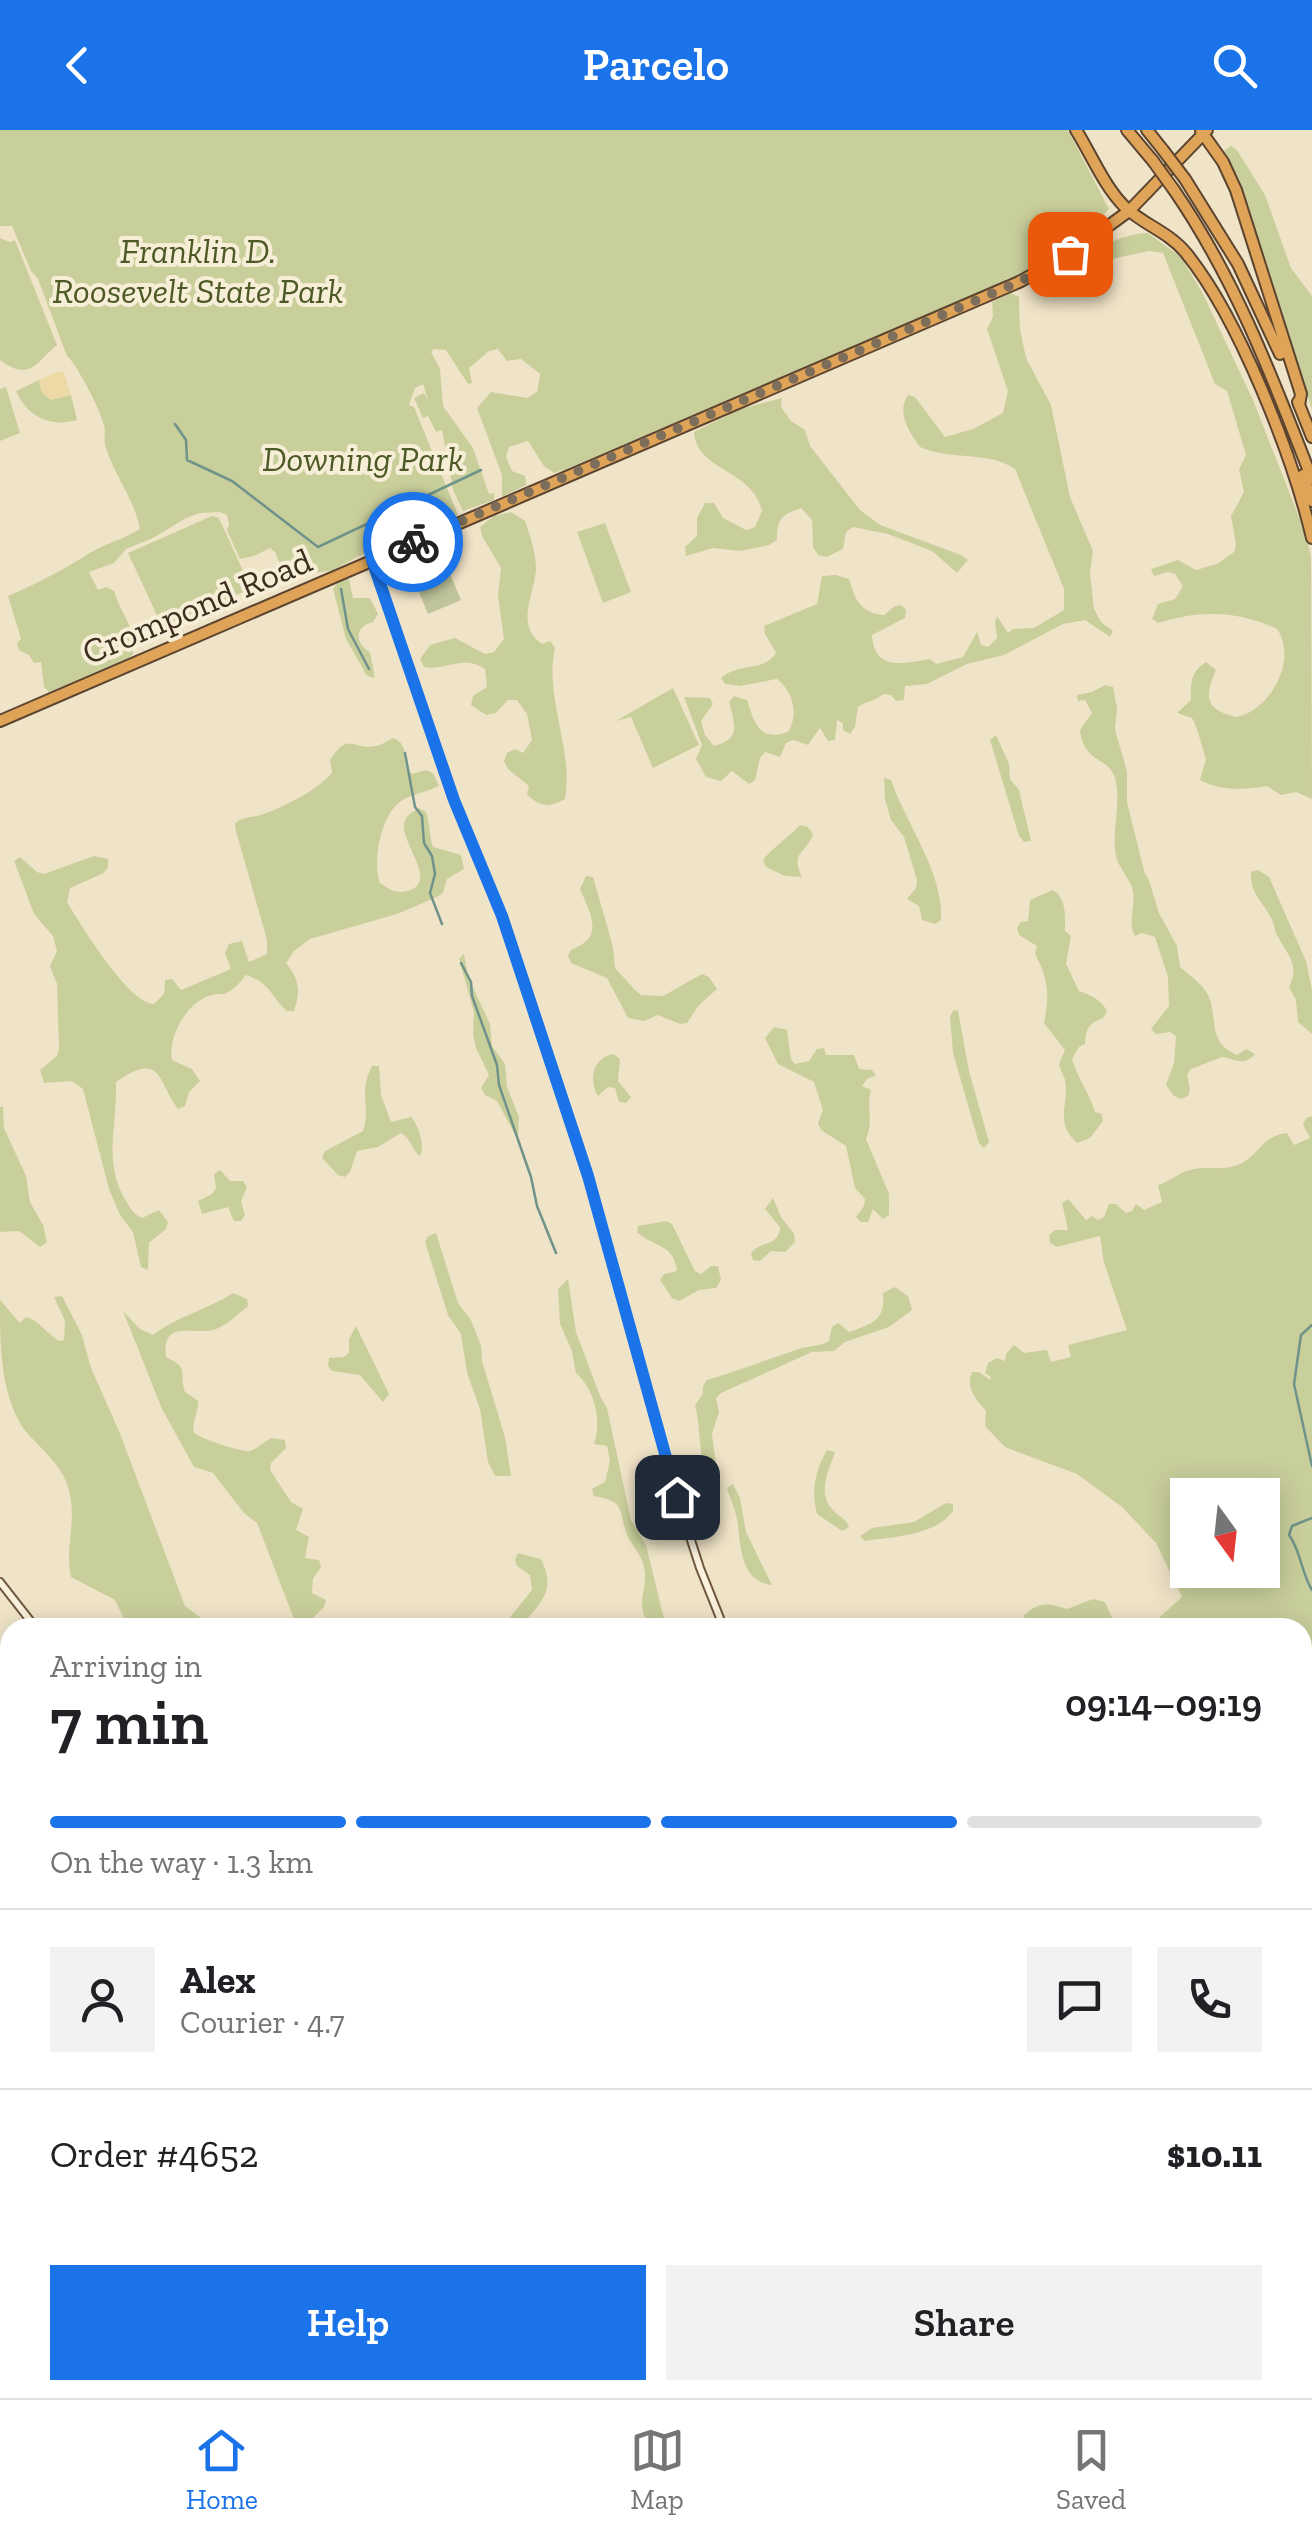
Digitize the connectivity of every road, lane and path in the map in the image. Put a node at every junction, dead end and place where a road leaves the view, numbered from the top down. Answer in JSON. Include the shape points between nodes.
{"nodes":[{"id":1,"x":1076,"y":130,"type":"edge"},
{"id":2,"x":1126,"y":130,"type":"edge"},
{"id":3,"x":1147,"y":130,"type":"edge"},
{"id":4,"x":1203,"y":131,"type":"edge"},
{"id":5,"x":1129,"y":211,"type":"junction"},
{"id":6,"x":1299,"y":404,"type":"junction"},
{"id":7,"x":1293,"y":430,"type":"junction"},
{"id":8,"x":1312,"y":438,"type":"edge"},
{"id":9,"x":1312,"y":479,"type":"edge"},
{"id":10,"x":1312,"y":501,"type":"edge"},
{"id":11,"x":1312,"y":538,"type":"edge"},
{"id":12,"x":372,"y":560,"type":"junction"},
{"id":13,"x":0,"y":721,"type":"edge"},
{"id":14,"x":0,"y":1582,"type":"edge"},
{"id":15,"x":28,"y":1618,"type":"edge"},
{"id":16,"x":720,"y":1618,"type":"edge"}],
"edges":[{"from":1,"to":5,"type":"highway"},
{"from":2,"to":7,"type":"highway","bridge":true,"via":[[1213,250]]},
{"from":3,"to":6,"type":"highway","bridge":true,"via":[[1246,280]]},
{"from":4,"to":5,"type":"highway","name":"Crompond Road"},
{"from":4,"to":6,"type":"highway","via":[[1236,190]]},
{"from":5,"to":11,"type":"highway","via":[[1180,246],[1225,315],[1282,447]]},
{"from":5,"to":12,"type":"highway","name":"Crompond Road","via":[[1019,282]]},
{"from":6,"to":8,"type":"highway"},
{"from":7,"to":9,"type":"highway"},
{"from":7,"to":10,"type":"highway"},
{"from":12,"to":13,"type":"highway","name":"Crompond Road"},
{"from":12,"to":16,"type":"main road","via":[[454,800],[502,916],[582,1159],[682,1514]]},
{"from":14,"to":15,"type":"main road"}]}
